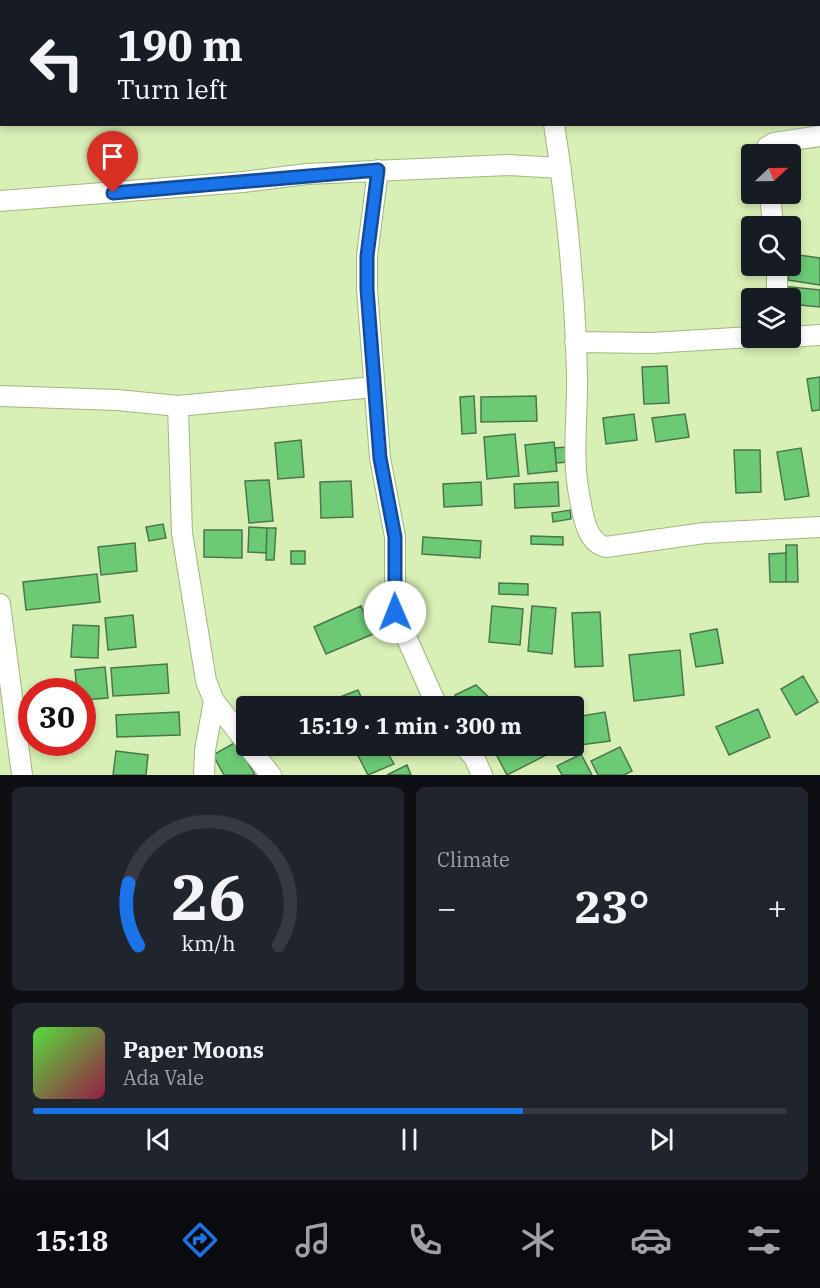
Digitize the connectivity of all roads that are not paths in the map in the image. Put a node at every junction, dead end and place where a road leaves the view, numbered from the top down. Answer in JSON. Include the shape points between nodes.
{"nodes":[{"id":1,"x":554,"y":126,"type":"edge"},
{"id":2,"x":820,"y":136,"type":"edge"},
{"id":3,"x":772,"y":144,"type":"edge"},
{"id":4,"x":561,"y":168,"type":"junction"},
{"id":5,"x":378,"y":170,"type":"junction"},
{"id":6,"x":0,"y":201,"type":"edge"},
{"id":7,"x":820,"y":335,"type":"edge"},
{"id":8,"x":801,"y":336,"type":"edge"},
{"id":9,"x":741,"y":338,"type":"edge"},
{"id":10,"x":575,"y":342,"type":"junction"},
{"id":11,"x":374,"y":387,"type":"junction"},
{"id":12,"x":0,"y":396,"type":"edge"},
{"id":13,"x":178,"y":406,"type":"junction"},
{"id":14,"x":820,"y":527,"type":"edge"},
{"id":15,"x":0,"y":604,"type":"edge"},
{"id":16,"x":433,"y":696,"type":"edge"},
{"id":17,"x":214,"y":701,"type":"junction"},
{"id":18,"x":236,"y":730,"type":"edge"},
{"id":19,"x":256,"y":756,"type":"edge"},
{"id":20,"x":473,"y":756,"type":"edge"},
{"id":21,"x":22,"y":775,"type":"edge"},
{"id":22,"x":204,"y":775,"type":"edge"},
{"id":23,"x":271,"y":775,"type":"edge"},
{"id":24,"x":482,"y":775,"type":"edge"}],
"edges":[{"from":1,"to":4,"type":"street"},
{"from":2,"to":3,"type":"street"},
{"from":4,"to":5,"type":"street","via":[[508,165]]},
{"from":4,"to":10,"type":"street"},
{"from":5,"to":6,"type":"street"},
{"from":5,"to":11,"type":"street","via":[[367,256]]},
{"from":7,"to":8,"type":"street"},
{"from":9,"to":10,"type":"street"},
{"from":10,"to":14,"type":"street","via":[[579,498],[595,543],[606,547],[704,533]]},
{"from":11,"to":13,"type":"street"},
{"from":11,"to":16,"type":"street","via":[[380,458],[395,537],[395,612]]},
{"from":12,"to":13,"type":"street","via":[[117,399]]},
{"from":13,"to":17,"type":"street","via":[[182,533],[206,681]]},
{"from":15,"to":21,"type":"street"},
{"from":17,"to":18,"type":"street"},
{"from":17,"to":22,"type":"street"},
{"from":19,"to":23,"type":"street"},
{"from":20,"to":24,"type":"street"}]}
